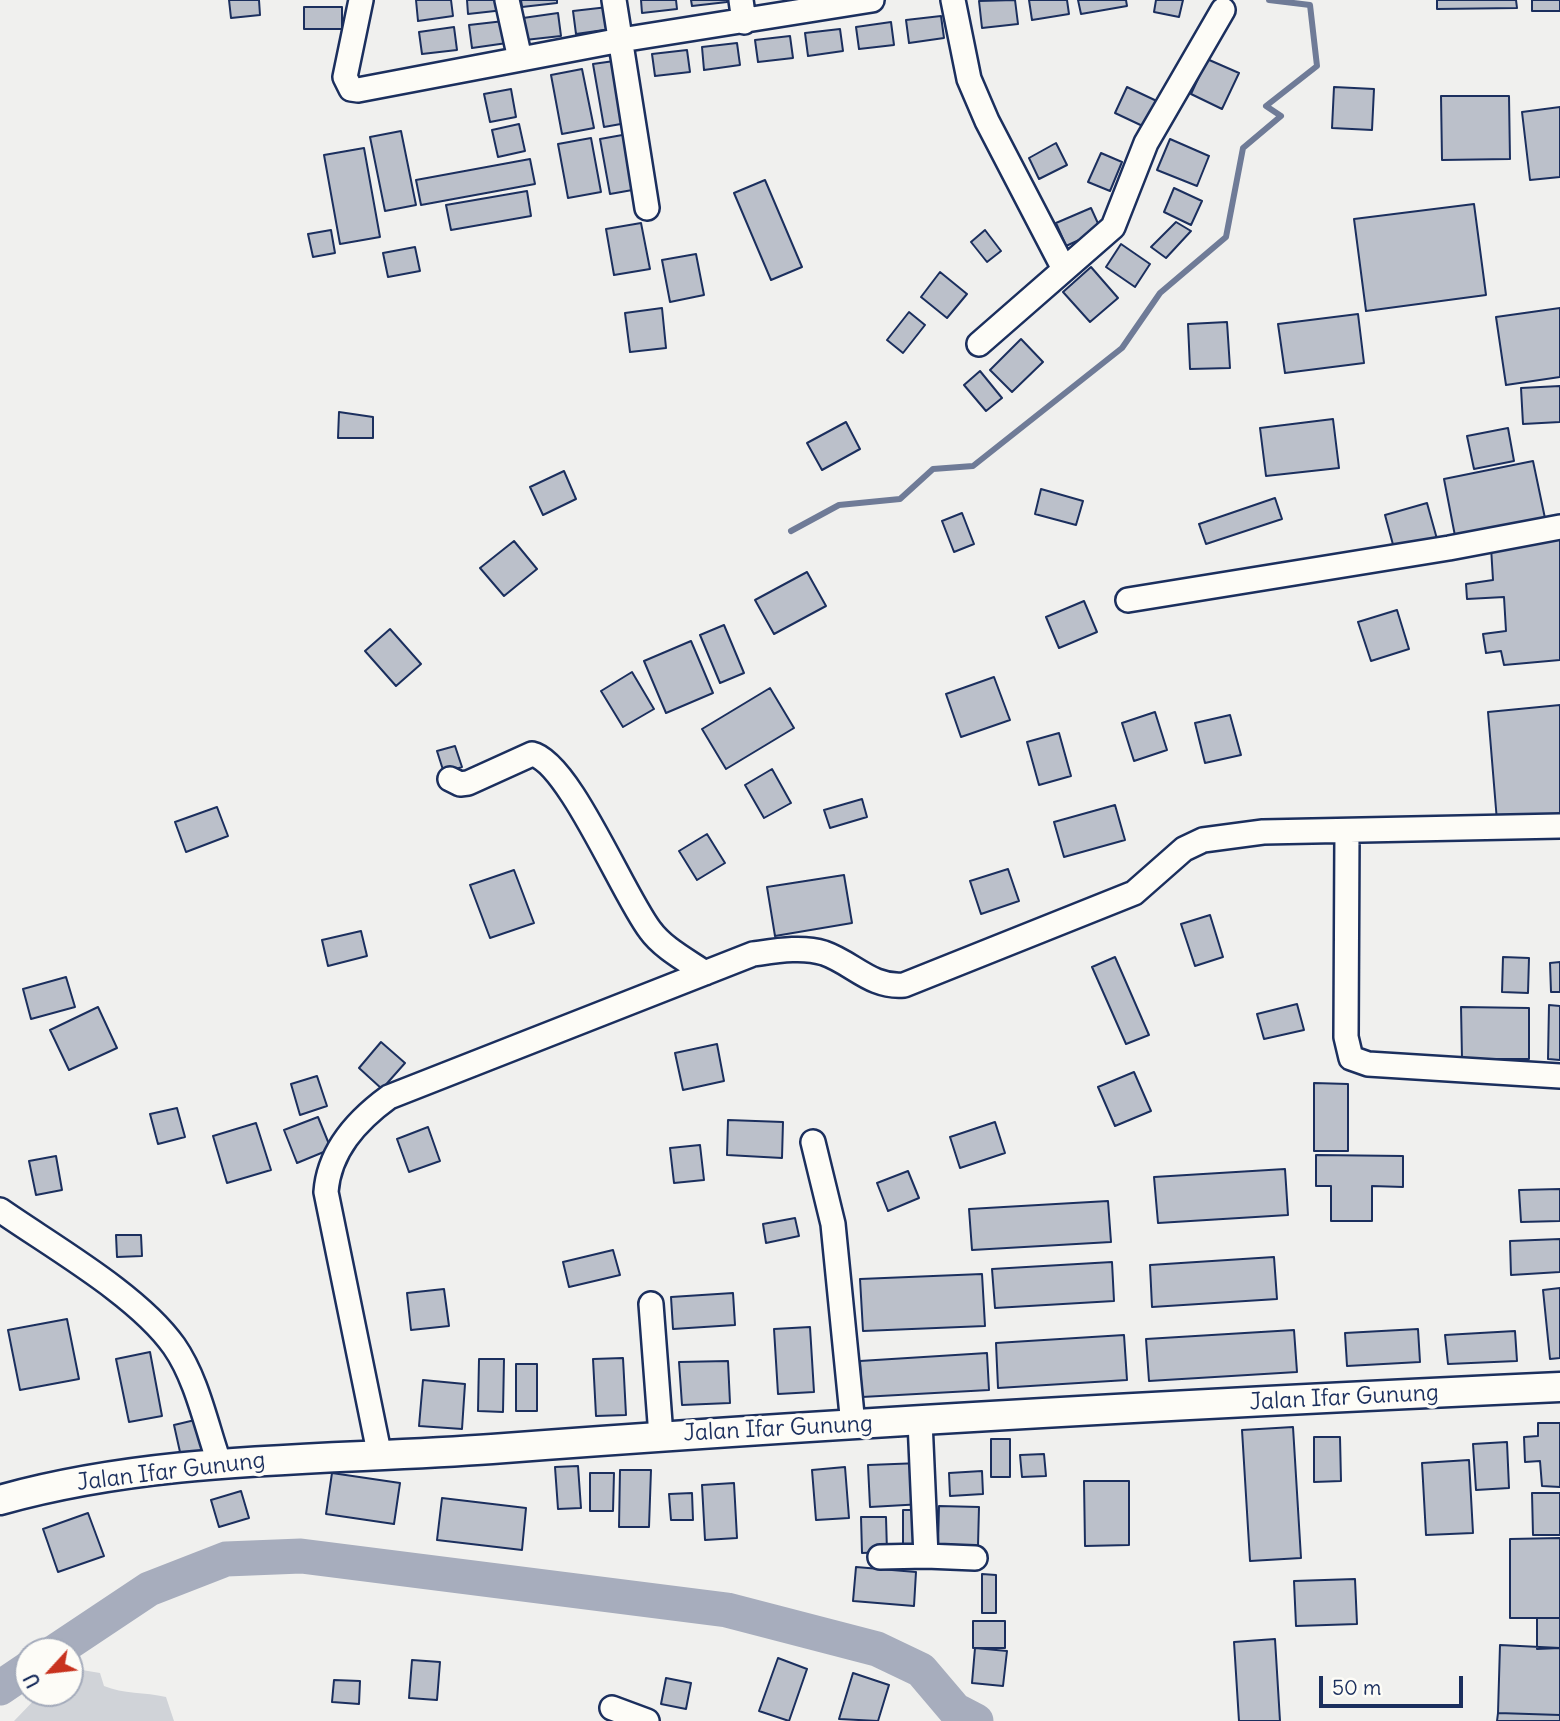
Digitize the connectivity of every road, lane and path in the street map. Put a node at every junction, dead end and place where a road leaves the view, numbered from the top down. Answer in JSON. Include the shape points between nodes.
{"nodes":[{"id":1,"x":360,"y":0,"type":"edge"},
{"id":2,"x":507,"y":0,"type":"edge"},
{"id":3,"x":614,"y":0,"type":"edge"},
{"id":4,"x":872,"y":0,"type":"edge"},
{"id":5,"x":953,"y":0,"type":"edge"},
{"id":6,"x":840,"y":3,"type":"edge"},
{"id":7,"x":1223,"y":10,"type":"dead end"},
{"id":8,"x":742,"y":11,"type":"edge"},
{"id":9,"x":621,"y":40,"type":"junction"},
{"id":10,"x":520,"y":59,"type":"junction"},
{"id":11,"x":647,"y":208,"type":"dead end"},
{"id":12,"x":1064,"y":269,"type":"junction"},
{"id":13,"x":979,"y":344,"type":"dead end"},
{"id":14,"x":1560,"y":527,"type":"edge"},
{"id":15,"x":1128,"y":600,"type":"dead end"},
{"id":16,"x":450,"y":779,"type":"dead end"},
{"id":17,"x":1560,"y":826,"type":"edge"},
{"id":18,"x":1347,"y":831,"type":"junction"},
{"id":19,"x":705,"y":973,"type":"junction"},
{"id":20,"x":1560,"y":1076,"type":"edge"},
{"id":21,"x":813,"y":1142,"type":"dead end"},
{"id":22,"x":0,"y":1210,"type":"edge"},
{"id":23,"x":651,"y":1304,"type":"dead end"},
{"id":24,"x":1560,"y":1387,"type":"edge"},
{"id":25,"x":920,"y":1421,"type":"junction"},
{"id":26,"x":853,"y":1425,"type":"junction"},
{"id":27,"x":661,"y":1436,"type":"junction"},
{"id":28,"x":380,"y":1457,"type":"junction"},
{"id":29,"x":219,"y":1462,"type":"junction"},
{"id":30,"x":0,"y":1500,"type":"edge"},
{"id":31,"x":926,"y":1556,"type":"junction"},
{"id":32,"x":880,"y":1557,"type":"dead end"},
{"id":33,"x":975,"y":1558,"type":"dead end"},
{"id":34,"x":612,"y":1708,"type":"dead end"},
{"id":35,"x":647,"y":1721,"type":"edge"}],
"edges":[{"from":1,"to":10,"type":"street","via":[[345,77],[351,89]]},
{"from":2,"to":10,"type":"street"},
{"from":3,"to":9,"type":"street"},
{"from":4,"to":6,"type":"street"},
{"from":5,"to":12,"type":"street","via":[[972,89]]},
{"from":6,"to":8,"type":"street"},
{"from":7,"to":12,"type":"street","via":[[1146,143],[1113,227]]},
{"from":8,"to":9,"type":"street"},
{"from":9,"to":10,"type":"street"},
{"from":9,"to":11,"type":"street"},
{"from":12,"to":13,"type":"street"},
{"from":14,"to":15,"type":"street"},
{"from":16,"to":19,"type":"street","via":[[468,783],[533,754],[540,756],[572,792],[651,933]]},
{"from":17,"to":18,"type":"street"},
{"from":18,"to":19,"type":"street","via":[[1263,832],[1203,840],[1184,849],[1134,893],[904,985],[880,985],[825,953],[811,950],[753,954]]},
{"from":18,"to":20,"type":"street","via":[[1346,1037],[1351,1058],[1368,1064]]},
{"from":19,"to":28,"type":"street","via":[[388,1097],[367,1113],[341,1144],[327,1175],[326,1192]]},
{"from":21,"to":26,"type":"street","via":[[833,1224]]},
{"from":22,"to":29,"type":"street","via":[[128,1300],[160,1330],[186,1366]]},
{"from":23,"to":27,"type":"street"},
{"from":24,"to":25,"type":"street","name":"Jalan Ifar Gunung"},
{"from":25,"to":26,"type":"street","name":"Jalan Ifar Gunung"},
{"from":25,"to":31,"type":"street"},
{"from":26,"to":27,"type":"street","name":"Jalan Ifar Gunung"},
{"from":27,"to":28,"type":"street","name":"Jalan Ifar Gunung"},
{"from":28,"to":29,"type":"street","name":"Jalan Ifar Gunung"},
{"from":29,"to":30,"type":"street","name":"Jalan Ifar Gunung","via":[[45,1487]]},
{"from":31,"to":32,"type":"street"},
{"from":31,"to":33,"type":"street"},
{"from":34,"to":35,"type":"street"}]}
